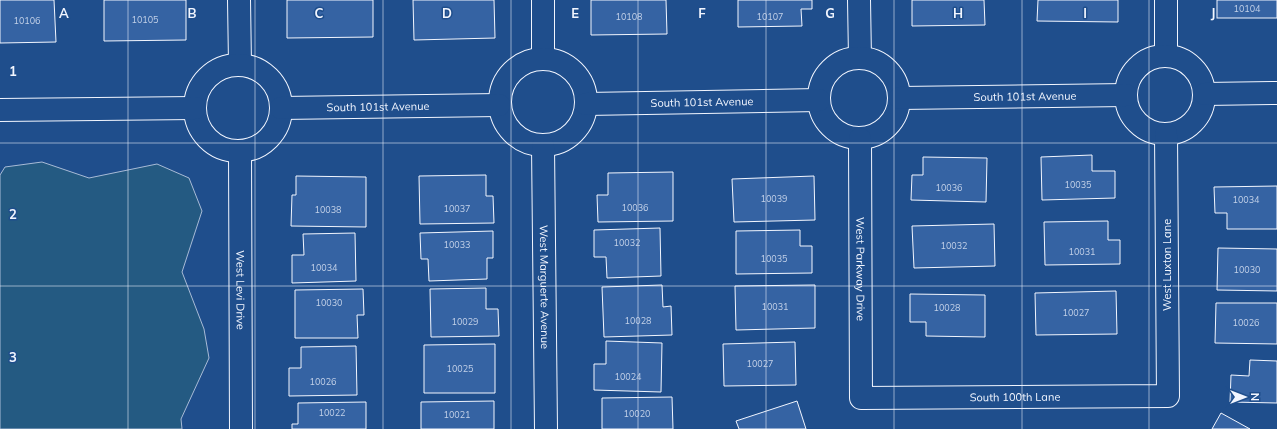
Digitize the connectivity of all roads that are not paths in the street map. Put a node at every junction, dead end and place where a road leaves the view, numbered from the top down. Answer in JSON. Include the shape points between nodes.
{"nodes":[{"id":1,"x":240,"y":0,"type":"edge"},
{"id":2,"x":543,"y":0,"type":"edge"},
{"id":3,"x":859,"y":0,"type":"edge"},
{"id":4,"x":1166,"y":0,"type":"edge"},
{"id":5,"x":1166,"y":55,"type":"junction"},
{"id":6,"x":860,"y":58,"type":"junction"},
{"id":7,"x":543,"y":59,"type":"junction"},
{"id":8,"x":240,"y":64,"type":"junction"},
{"id":9,"x":1277,"y":93,"type":"edge"},
{"id":10,"x":1205,"y":94,"type":"junction"},
{"id":11,"x":1126,"y":95,"type":"junction"},
{"id":12,"x":900,"y":98,"type":"junction"},
{"id":13,"x":819,"y":100,"type":"junction"},
{"id":14,"x":586,"y":104,"type":"junction"},
{"id":15,"x":499,"y":105,"type":"junction"},
{"id":16,"x":195,"y":108,"type":"junction"},
{"id":17,"x":281,"y":108,"type":"junction"},
{"id":18,"x":0,"y":110,"type":"edge"},
{"id":19,"x":1166,"y":134,"type":"junction"},
{"id":20,"x":860,"y":139,"type":"junction"},
{"id":21,"x":543,"y":146,"type":"junction"},
{"id":22,"x":240,"y":151,"type":"junction"},
{"id":23,"x":1168,"y":396,"type":"joint"},
{"id":24,"x":861,"y":398,"type":"joint"},
{"id":25,"x":241,"y":429,"type":"edge"},
{"id":26,"x":546,"y":429,"type":"edge"}],
"edges":[{"from":1,"to":8,"type":"street"},
{"from":2,"to":7,"type":"street"},
{"from":3,"to":6,"type":"street"},
{"from":4,"to":5,"type":"street"},
{"from":5,"to":10,"type":"street","via":[[1181,59],[1193,67],[1203,84]]},
{"from":5,"to":11,"type":"street","via":[[1151,58],[1138,66],[1131,75]]},
{"from":6,"to":12,"type":"street","via":[[883,65],[897,84]]},
{"from":6,"to":13,"type":"street","via":[[848,59],[837,64],[828,73],[821,84]]},
{"from":7,"to":14,"type":"street","via":[[560,62],[576,75],[582,84]]},
{"from":7,"to":15,"type":"street","via":[[530,61],[510,73],[504,82]]},
{"from":8,"to":16,"type":"street","via":[[226,66],[213,72],[197,94]]},
{"from":8,"to":17,"type":"street","via":[[266,74],[277,89]]},
{"from":9,"to":10,"type":"street"},
{"from":10,"to":19,"type":"street","via":[[1198,117],[1190,126],[1179,132]]},
{"from":11,"to":12,"type":"street","name":"South 101st Avenue"},
{"from":11,"to":19,"type":"street","via":[[1134,119],[1143,127]]},
{"from":12,"to":20,"type":"street","via":[[894,120],[885,130]]},
{"from":13,"to":14,"type":"street","name":"South 101st Avenue"},
{"from":13,"to":20,"type":"street","via":[[820,110],[826,122],[836,132]]},
{"from":14,"to":21,"type":"street","via":[[580,125],[573,133],[564,140]]},
{"from":15,"to":17,"type":"street","name":"South 101st Avenue"},
{"from":15,"to":21,"type":"street","via":[[501,116],[513,134],[522,140]]},
{"from":16,"to":18,"type":"street"},
{"from":16,"to":22,"type":"street","via":[[197,122],[214,144]]},
{"from":17,"to":22,"type":"street","via":[[279,121],[264,142]]},
{"from":19,"to":23,"type":"street","name":"West Luxton Lane"},
{"from":20,"to":24,"type":"street","name":"West Parkway Drive"},
{"from":21,"to":26,"type":"street","name":"West Marguerte Avenue"},
{"from":22,"to":25,"type":"street","name":"West Levi Drive"},
{"from":23,"to":24,"type":"street","name":"South 100th Lane"}]}
